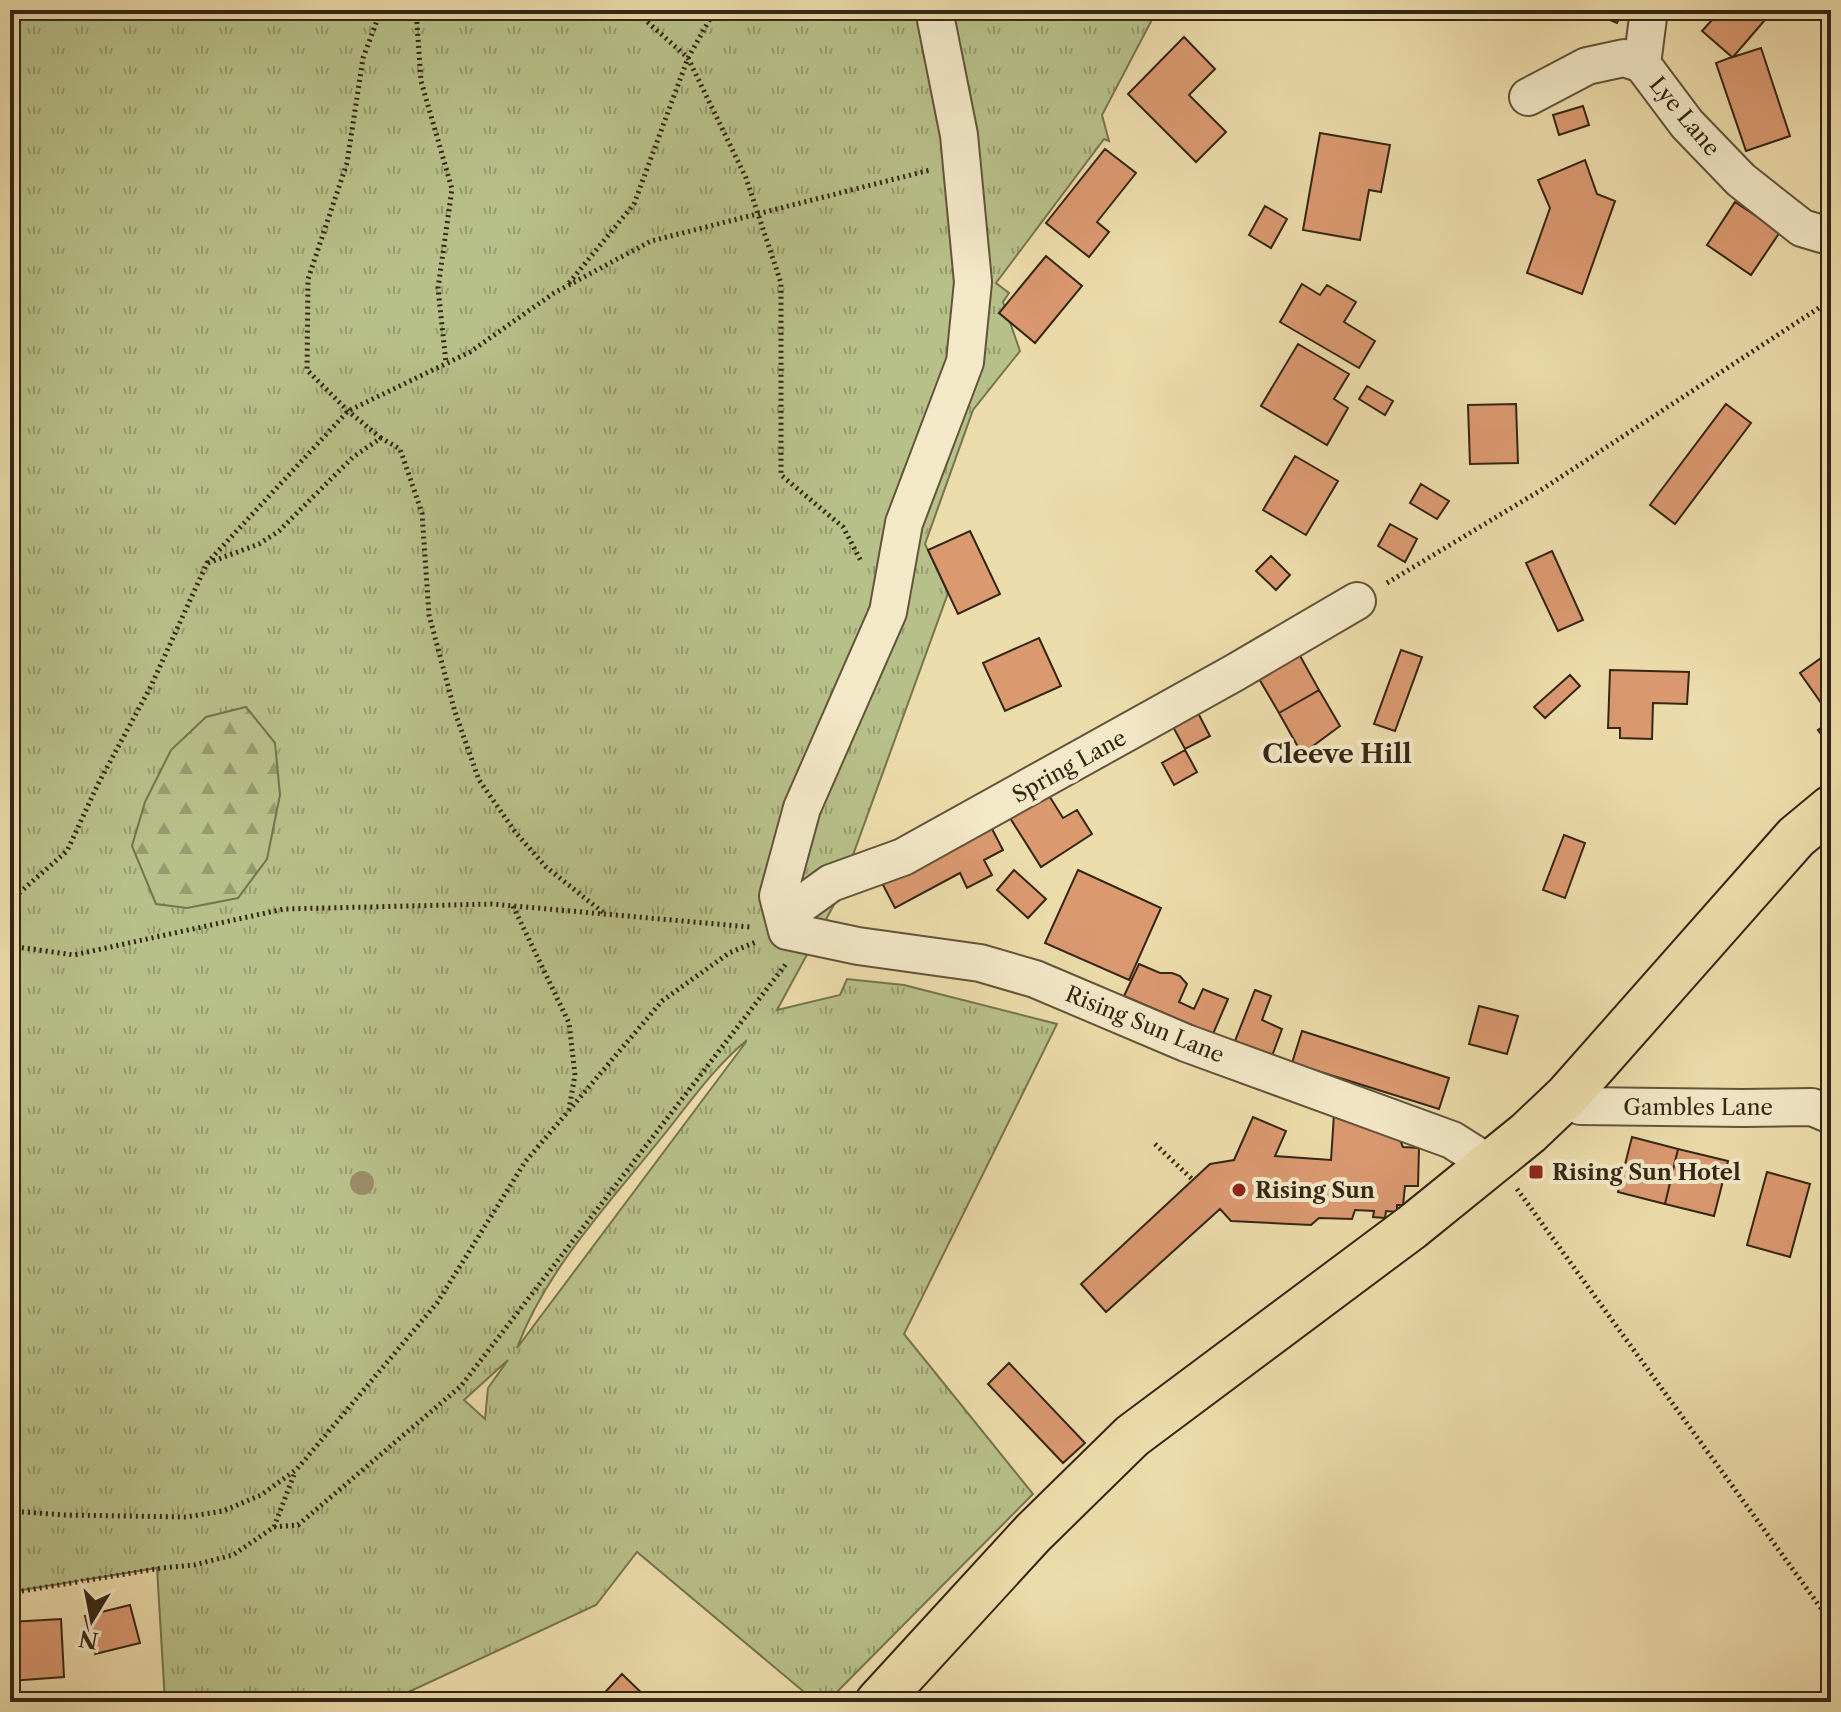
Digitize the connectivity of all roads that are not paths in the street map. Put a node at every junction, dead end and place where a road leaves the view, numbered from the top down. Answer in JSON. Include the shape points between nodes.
{"nodes":[{"id":1,"x":934,"y":10,"type":"edge"},
{"id":2,"x":1649,"y":10,"type":"edge"},
{"id":3,"x":1642,"y":64,"type":"junction"},
{"id":4,"x":1528,"y":97,"type":"dead end"},
{"id":5,"x":1831,"y":234,"type":"edge"},
{"id":6,"x":1357,"y":601,"type":"road end"},
{"id":7,"x":1831,"y":808,"type":"edge"},
{"id":8,"x":798,"y":933,"type":"junction"},
{"id":9,"x":1567,"y":1096,"type":"junction"},
{"id":10,"x":1831,"y":1115,"type":"edge"},
{"id":11,"x":1490,"y":1164,"type":"junction"},
{"id":12,"x":878,"y":1702,"type":"edge"}],
"edges":[{"from":1,"to":8,"type":"street","via":[[959,135],[973,282],[965,362],[904,523],[888,612],[802,808],[778,896]]},
{"from":2,"to":3,"type":"street"},
{"from":3,"to":4,"type":"street","name":"Lye Lane","via":[[1624,58],[1587,66]]},
{"from":3,"to":5,"type":"street","name":"Lye Lane","via":[[1687,124],[1741,180],[1802,228]]},
{"from":6,"to":8,"type":"street","name":"Spring Lane","via":[[903,857],[831,883],[799,906]]},
{"from":7,"to":9,"type":"main road","via":[[1796,837]]},
{"from":8,"to":11,"type":"street","name":"Rising Sun Lane","via":[[980,963],[1035,979],[1186,1043],[1452,1140]]},
{"from":9,"to":10,"type":"street","name":"Gambles Lane","via":[[1580,1106],[1812,1107]]},
{"from":9,"to":11,"type":"main road"},
{"from":11,"to":12,"type":"main road","via":[[1132,1436],[1033,1533]]}]}
